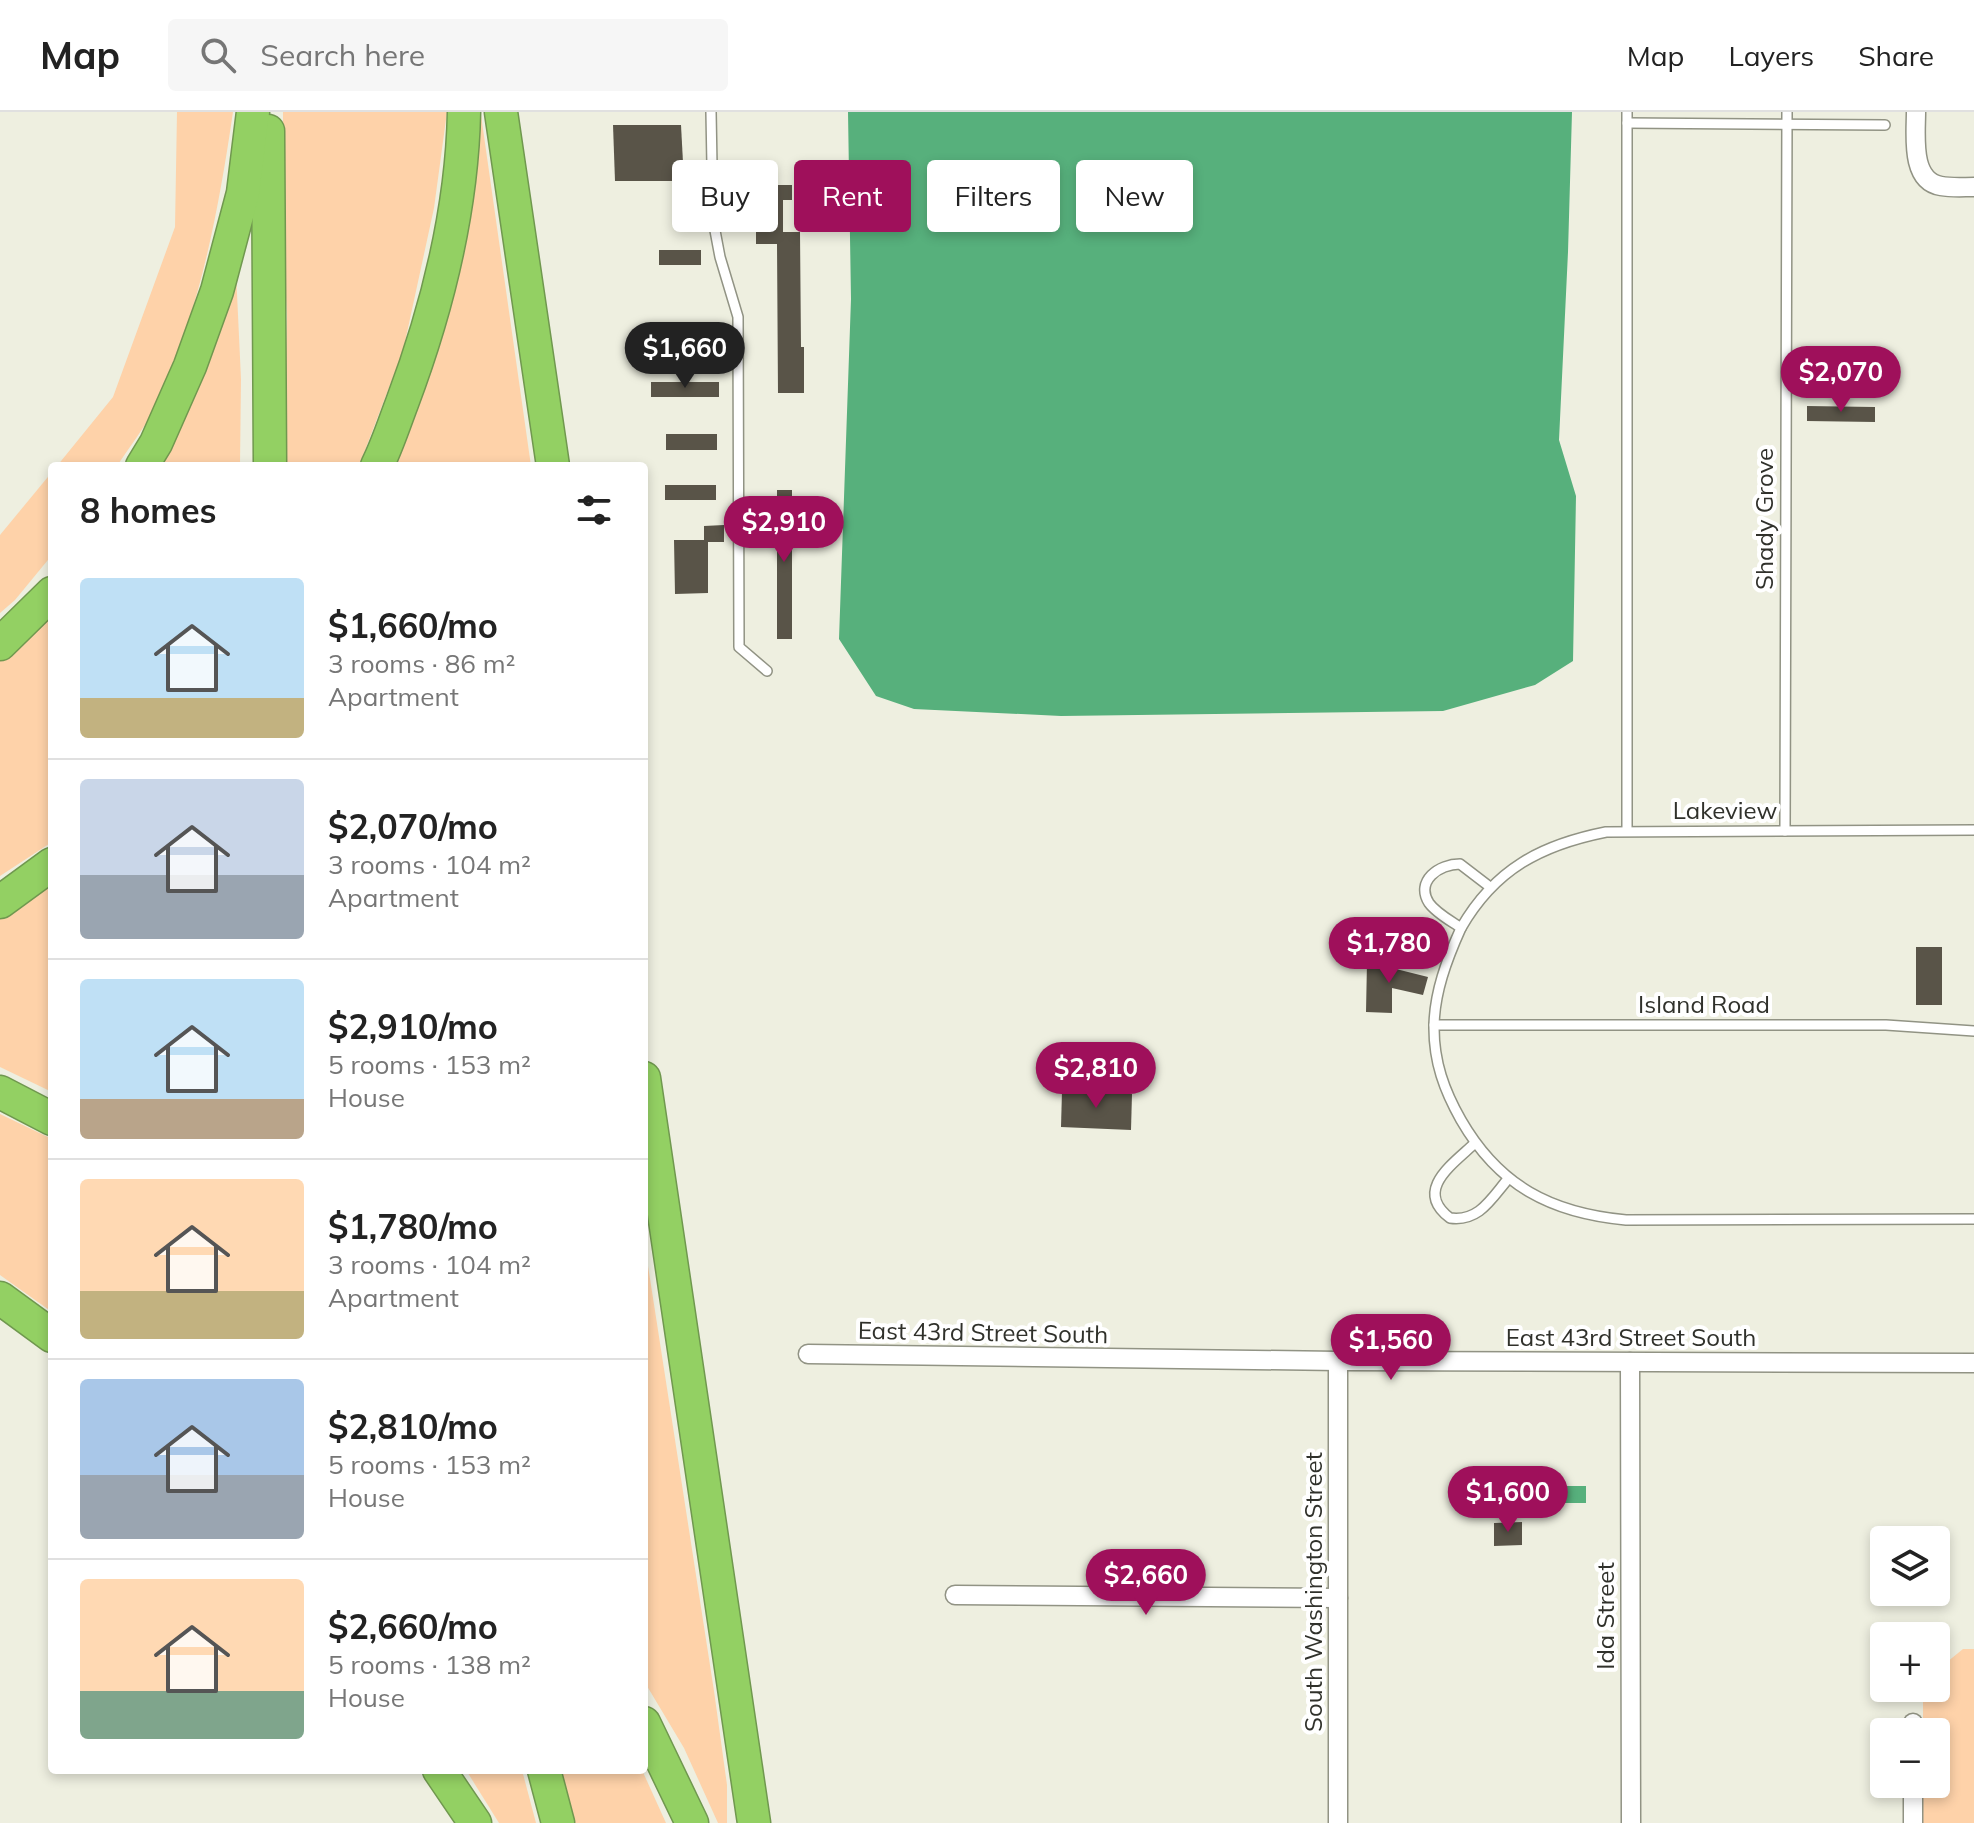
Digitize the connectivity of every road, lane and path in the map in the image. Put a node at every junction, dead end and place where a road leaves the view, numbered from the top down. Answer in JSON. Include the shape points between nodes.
{"nodes":[{"id":1,"x":253,"y":112,"type":"edge"},
{"id":2,"x":268,"y":112,"type":"edge"},
{"id":3,"x":464,"y":112,"type":"edge"},
{"id":4,"x":501,"y":112,"type":"edge"},
{"id":5,"x":711,"y":112,"type":"edge"},
{"id":6,"x":1627,"y":112,"type":"edge"},
{"id":7,"x":1787,"y":112,"type":"edge"},
{"id":8,"x":1916,"y":112,"type":"edge"},
{"id":9,"x":1627,"y":123,"type":"junction"},
{"id":10,"x":1787,"y":125,"type":"junction"},
{"id":11,"x":1885,"y":125,"type":"dead end"},
{"id":12,"x":1974,"y":187,"type":"edge"},
{"id":13,"x":144,"y":462,"type":"edge"},
{"id":14,"x":270,"y":462,"type":"edge"},
{"id":15,"x":379,"y":462,"type":"edge"},
{"id":16,"x":552,"y":462,"type":"edge"},
{"id":17,"x":48,"y":597,"type":"edge"},
{"id":18,"x":0,"y":644,"type":"edge"},
{"id":19,"x":767,"y":671,"type":"dead end"},
{"id":20,"x":1974,"y":830,"type":"edge"},
{"id":21,"x":1627,"y":831,"type":"junction"},
{"id":22,"x":1785,"y":831,"type":"junction"},
{"id":23,"x":48,"y":867,"type":"edge"},
{"id":24,"x":1490,"y":887,"type":"junction"},
{"id":25,"x":0,"y":902,"type":"edge"},
{"id":26,"x":1461,"y":928,"type":"junction"},
{"id":27,"x":1434,"y":1025,"type":"junction"},
{"id":28,"x":1974,"y":1031,"type":"edge"},
{"id":29,"x":0,"y":1092,"type":"edge"},
{"id":30,"x":648,"y":1105,"type":"edge"},
{"id":31,"x":48,"y":1117,"type":"edge"},
{"id":32,"x":1475,"y":1143,"type":"junction"},
{"id":33,"x":1508,"y":1179,"type":"junction"},
{"id":34,"x":1974,"y":1219,"type":"edge"},
{"id":35,"x":0,"y":1298,"type":"edge"},
{"id":36,"x":48,"y":1333,"type":"edge"},
{"id":37,"x":808,"y":1354,"type":"dead end"},
{"id":38,"x":1338,"y":1361,"type":"junction"},
{"id":39,"x":1630,"y":1362,"type":"junction"},
{"id":40,"x":1974,"y":1363,"type":"edge"},
{"id":41,"x":955,"y":1595,"type":"dead end"},
{"id":42,"x":1338,"y":1598,"type":"junction"},
{"id":43,"x":648,"y":1731,"type":"edge"},
{"id":44,"x":442,"y":1774,"type":"edge"},
{"id":45,"x":545,"y":1774,"type":"edge"},
{"id":46,"x":1913,"y":1798,"type":"edge"},
{"id":47,"x":475,"y":1823,"type":"edge"},
{"id":48,"x":558,"y":1823,"type":"edge"},
{"id":49,"x":692,"y":1823,"type":"edge"},
{"id":50,"x":754,"y":1823,"type":"edge"},
{"id":51,"x":1338,"y":1823,"type":"edge"},
{"id":52,"x":1631,"y":1823,"type":"edge"},
{"id":53,"x":1913,"y":1823,"type":"edge"}],
"edges":[{"from":1,"to":13,"type":"highway","via":[[243,193],[217,291],[190,366]]},
{"from":2,"to":14,"type":"highway"},
{"from":3,"to":15,"type":"highway","via":[[453,218],[436,304]]},
{"from":4,"to":16,"type":"highway"},
{"from":5,"to":19,"type":"lane","via":[[713,220],[738,317],[739,647]]},
{"from":6,"to":9,"type":"lane"},
{"from":7,"to":10,"type":"lane","name":"Shady Grove"},
{"from":8,"to":12,"type":"street","via":[[1916,147],[1924,177],[1937,186]]},
{"from":9,"to":10,"type":"lane"},
{"from":9,"to":21,"type":"lane"},
{"from":10,"to":11,"type":"lane"},
{"from":10,"to":22,"type":"lane","name":"Shady Grove"},
{"from":17,"to":18,"type":"highway"},
{"from":20,"to":22,"type":"lane","name":"Lakeview"},
{"from":21,"to":22,"type":"lane","name":"Lakeview"},
{"from":21,"to":24,"type":"lane","name":"Lakeview","via":[[1552,846]]},
{"from":23,"to":25,"type":"highway"},
{"from":24,"to":26,"type":"lane","name":"Lakeview"},
{"from":24,"to":26,"type":"lane","via":[[1460,864],[1432,873],[1426,896],[1430,904]]},
{"from":26,"to":27,"type":"lane","name":"Lakeview","via":[[1440,986]]},
{"from":27,"to":28,"type":"lane","name":"Island Road","via":[[1886,1025]]},
{"from":27,"to":32,"type":"lane","name":"Lakeview","via":[[1436,1063],[1447,1096]]},
{"from":29,"to":31,"type":"highway"},
{"from":30,"to":50,"type":"highway"},
{"from":32,"to":33,"type":"lane","name":"Lakeview"},
{"from":32,"to":33,"type":"lane","via":[[1441,1175],[1435,1188],[1439,1210],[1450,1218],[1472,1217]]},
{"from":33,"to":34,"type":"lane","name":"Lakeview","via":[[1543,1201],[1611,1219]]},
{"from":35,"to":36,"type":"highway"},
{"from":37,"to":38,"type":"street","name":"East 43rd Street South"},
{"from":38,"to":39,"type":"street","name":"East 43rd Street South"},
{"from":38,"to":42,"type":"street","name":"South Washington Street"},
{"from":39,"to":40,"type":"street","name":"East 43rd Street South"},
{"from":39,"to":52,"type":"street","name":"Ida Street"},
{"from":41,"to":42,"type":"street"},
{"from":42,"to":51,"type":"street","name":"South Washington Street"},
{"from":43,"to":49,"type":"highway"},
{"from":44,"to":47,"type":"highway"},
{"from":45,"to":48,"type":"highway"},
{"from":46,"to":53,"type":"street"}]}
